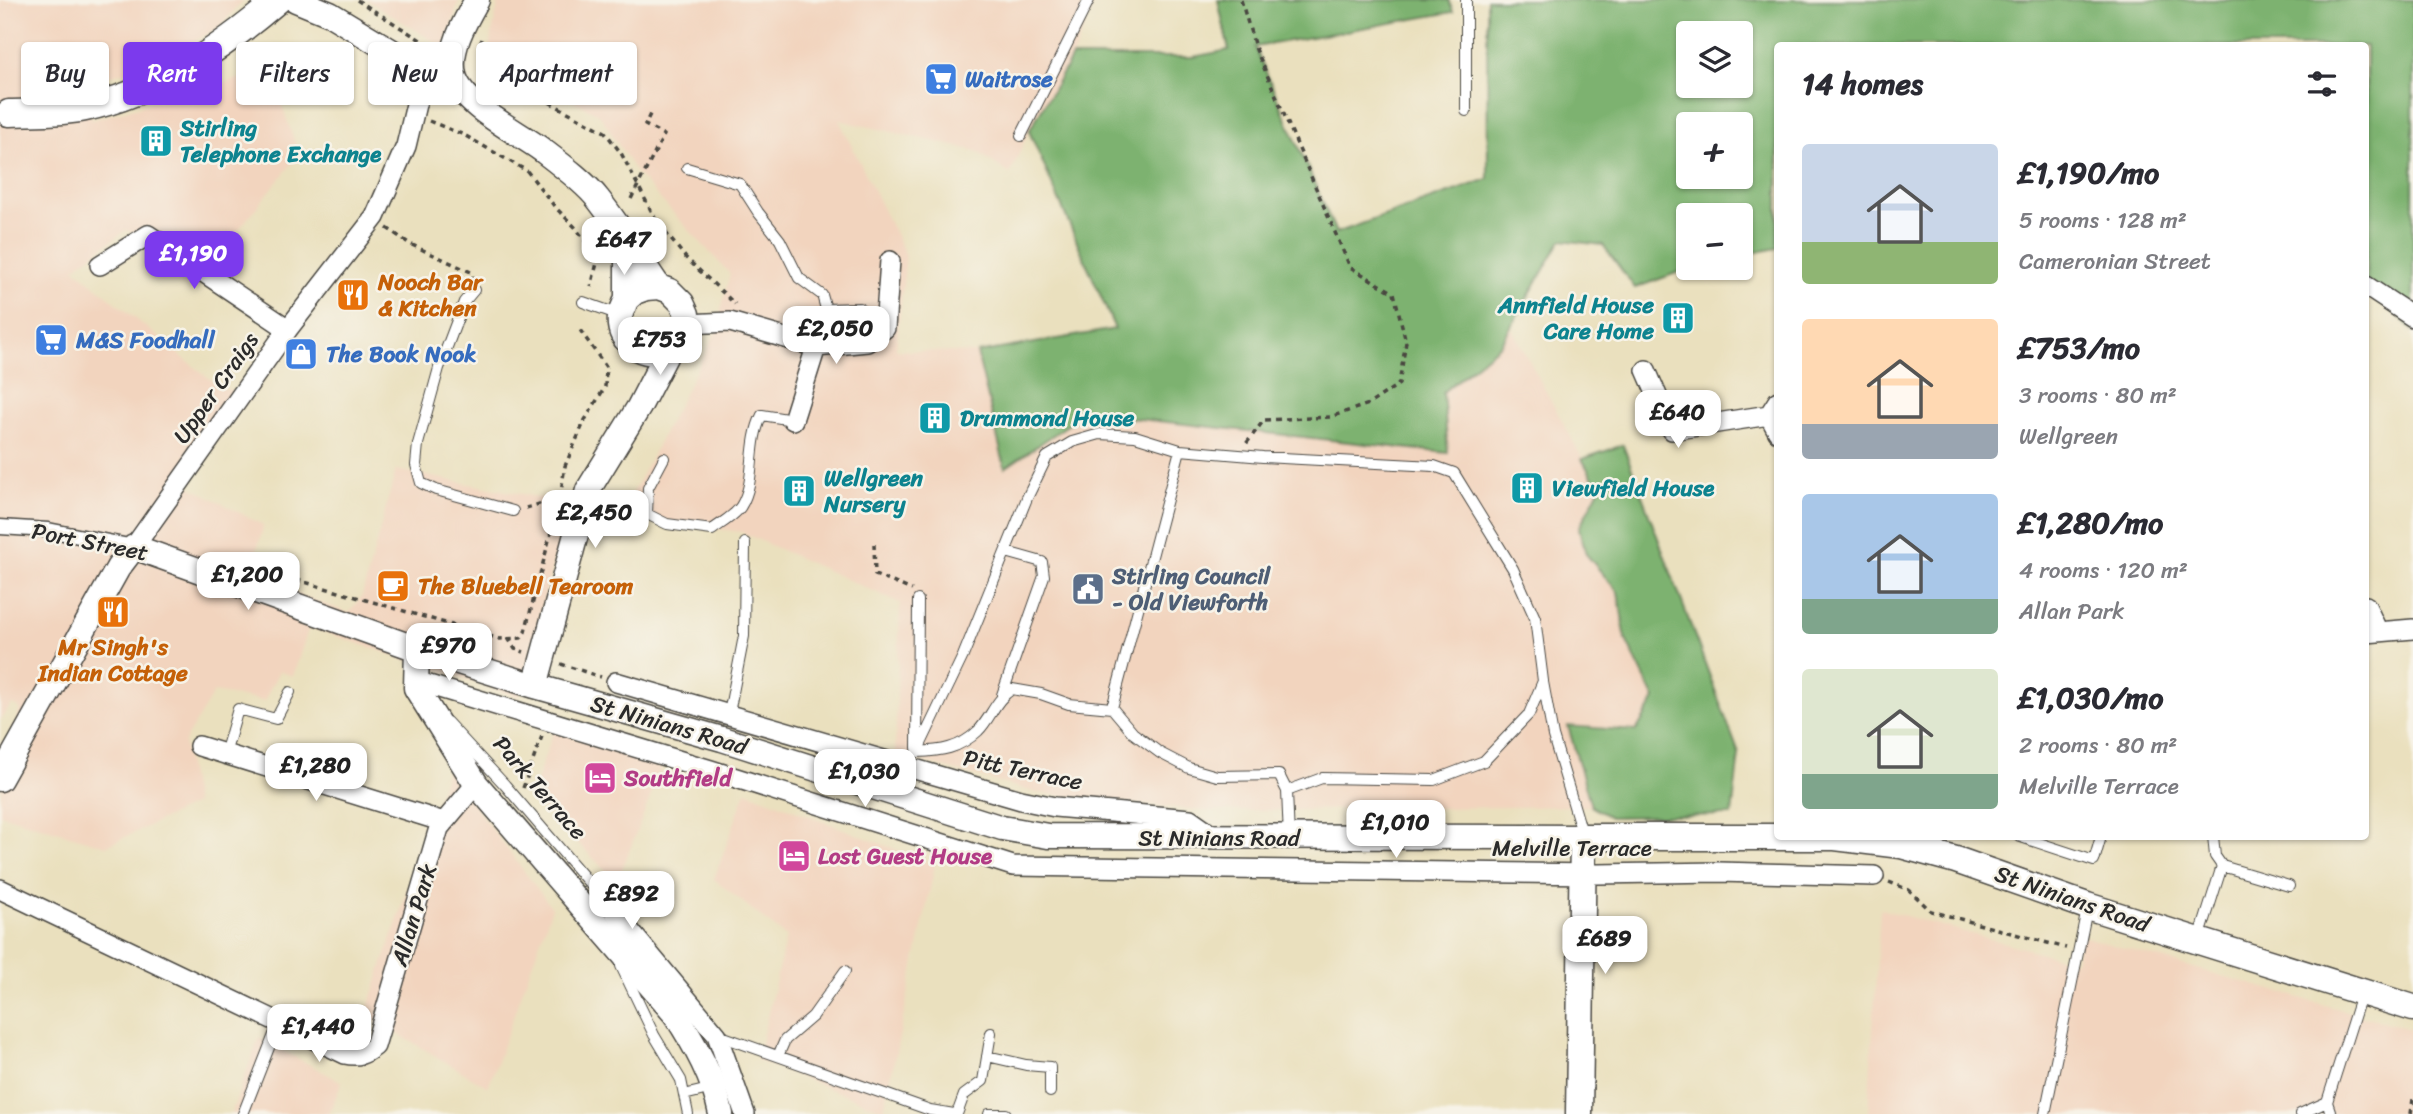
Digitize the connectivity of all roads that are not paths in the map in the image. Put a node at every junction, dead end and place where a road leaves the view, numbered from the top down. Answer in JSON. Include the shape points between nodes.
{"nodes":[{"id":1,"x":278,"y":0,"type":"edge"},
{"id":2,"x":296,"y":0,"type":"edge"},
{"id":3,"x":477,"y":0,"type":"edge"},
{"id":4,"x":1089,"y":0,"type":"edge"},
{"id":5,"x":1466,"y":0,"type":"edge"},
{"id":6,"x":376,"y":42,"type":"edge"},
{"id":7,"x":458,"y":42,"type":"edge"},
{"id":8,"x":462,"y":88,"type":"edge"},
{"id":9,"x":417,"y":105,"type":"edge"},
{"id":10,"x":1466,"y":111,"type":"dead end"},
{"id":11,"x":9,"y":113,"type":"dead end"},
{"id":12,"x":1021,"y":136,"type":"dead end"},
{"id":13,"x":687,"y":169,"type":"dead end"},
{"id":14,"x":627,"y":241,"type":"junction"},
{"id":15,"x":890,"y":261,"type":"dead end"},
{"id":16,"x":100,"y":265,"type":"dead end"},
{"id":17,"x":659,"y":287,"type":"junction"},
{"id":18,"x":2369,"y":288,"type":"edge"},
{"id":19,"x":474,"y":290,"type":"road end"},
{"id":20,"x":583,"y":302,"type":"dead end"},
{"id":21,"x":623,"y":308,"type":"junction"},
{"id":22,"x":860,"y":308,"type":"dead end"},
{"id":23,"x":827,"y":309,"type":"junction"},
{"id":24,"x":2413,"y":317,"type":"edge"},
{"id":25,"x":687,"y":324,"type":"junction"},
{"id":26,"x":288,"y":329,"type":"junction"},
{"id":27,"x":814,"y":345,"type":"junction"},
{"id":28,"x":636,"y":349,"type":"junction"},
{"id":29,"x":668,"y":351,"type":"junction"},
{"id":30,"x":1646,"y":370,"type":"dead end"},
{"id":31,"x":639,"y":407,"type":"junction"},
{"id":32,"x":1774,"y":416,"type":"edge"},
{"id":33,"x":793,"y":420,"type":"joint"},
{"id":34,"x":1180,"y":450,"type":"junction"},
{"id":35,"x":664,"y":458,"type":"dead end"},
{"id":36,"x":513,"y":511,"type":"road end"},
{"id":37,"x":0,"y":527,"type":"edge"},
{"id":38,"x":745,"y":543,"type":"dead end"},
{"id":39,"x":134,"y":547,"type":"junction"},
{"id":40,"x":1006,"y":552,"type":"junction"},
{"id":41,"x":918,"y":600,"type":"road end"},
{"id":42,"x":2413,"y":629,"type":"edge"},
{"id":43,"x":2372,"y":633,"type":"edge"},
{"id":44,"x":376,"y":635,"type":"joint"},
{"id":45,"x":417,"y":649,"type":"junction"},
{"id":46,"x":416,"y":681,"type":"junction"},
{"id":47,"x":616,"y":681,"type":"dead end"},
{"id":48,"x":1543,"y":681,"type":"junction"},
{"id":49,"x":535,"y":686,"type":"junction"},
{"id":50,"x":290,"y":692,"type":"dead end"},
{"id":51,"x":1002,"y":695,"type":"junction"},
{"id":52,"x":1112,"y":708,"type":"junction"},
{"id":53,"x":427,"y":709,"type":"junction"},
{"id":54,"x":729,"y":713,"type":"junction"},
{"id":55,"x":722,"y":739,"type":"junction"},
{"id":56,"x":199,"y":746,"type":"dead end"},
{"id":57,"x":917,"y":751,"type":"junction"},
{"id":58,"x":225,"y":754,"type":"junction"},
{"id":59,"x":0,"y":779,"type":"edge"},
{"id":60,"x":476,"y":784,"type":"junction"},
{"id":61,"x":1287,"y":791,"type":"junction"},
{"id":62,"x":444,"y":822,"type":"junction"},
{"id":63,"x":1583,"y":837,"type":"junction"},
{"id":64,"x":1774,"y":837,"type":"edge"},
{"id":65,"x":1217,"y":838,"type":"junction"},
{"id":66,"x":1289,"y":838,"type":"junction"},
{"id":67,"x":1860,"y":840,"type":"edge"},
{"id":68,"x":2030,"y":840,"type":"edge"},
{"id":69,"x":2100,"y":840,"type":"dead end"},
{"id":70,"x":2214,"y":840,"type":"edge"},
{"id":71,"x":2222,"y":866,"type":"junction"},
{"id":72,"x":1583,"y":873,"type":"junction"},
{"id":73,"x":1874,"y":876,"type":"road end"},
{"id":74,"x":2290,"y":886,"type":"dead end"},
{"id":75,"x":0,"y":889,"type":"edge"},
{"id":76,"x":2087,"y":906,"type":"junction"},
{"id":77,"x":615,"y":913,"type":"joint"},
{"id":78,"x":607,"y":937,"type":"junction"},
{"id":79,"x":2199,"y":940,"type":"junction"},
{"id":80,"x":845,"y":971,"type":"dead end"},
{"id":81,"x":2362,"y":993,"type":"junction"},
{"id":82,"x":2413,"y":1008,"type":"edge"},
{"id":83,"x":279,"y":1023,"type":"junction"},
{"id":84,"x":991,"y":1033,"type":"dead end"},
{"id":85,"x":717,"y":1035,"type":"junction"},
{"id":86,"x":778,"y":1056,"type":"junction"},
{"id":87,"x":987,"y":1056,"type":"junction"},
{"id":88,"x":713,"y":1088,"type":"junction"},
{"id":89,"x":1050,"y":1092,"type":"dead end"},
{"id":90,"x":684,"y":1095,"type":"junction"},
{"id":91,"x":2326,"y":1102,"type":"junction"},
{"id":92,"x":243,"y":1114,"type":"edge"},
{"id":93,"x":688,"y":1114,"type":"edge"},
{"id":94,"x":721,"y":1114,"type":"edge"},
{"id":95,"x":746,"y":1114,"type":"edge"},
{"id":96,"x":956,"y":1114,"type":"edge"},
{"id":97,"x":989,"y":1114,"type":"edge"},
{"id":98,"x":1006,"y":1114,"type":"edge"},
{"id":99,"x":1579,"y":1114,"type":"edge"},
{"id":100,"x":2045,"y":1114,"type":"edge"},
{"id":101,"x":2300,"y":1114,"type":"edge"},
{"id":102,"x":2330,"y":1114,"type":"edge"}],
"edges":[{"from":1,"to":11,"type":"main road","via":[[163,81],[84,108]]},
{"from":2,"to":6,"type":"street"},
{"from":3,"to":7,"type":"street"},
{"from":4,"to":12,"type":"lane"},
{"from":5,"to":10,"type":"lane"},
{"from":8,"to":14,"type":"street","via":[[484,112],[542,150],[597,197]]},
{"from":9,"to":26,"type":"street","name":"Upper Craigs","via":[[406,146],[375,217]]},
{"from":13,"to":23,"type":"lane","via":[[740,184],[780,240],[799,278],[822,295]]},
{"from":14,"to":17,"type":"street"},
{"from":14,"to":21,"type":"street"},
{"from":15,"to":27,"type":"street","via":[[885,328],[867,342]]},
{"from":16,"to":26,"type":"street","via":[[148,235]]},
{"from":17,"to":21,"type":"street","via":[[635,292]]},
{"from":17,"to":25,"type":"street","via":[[682,303]]},
{"from":18,"to":24,"type":"street"},
{"from":19,"to":36,"type":"lane","via":[[464,302],[439,368],[416,465],[421,483],[436,491]]},
{"from":20,"to":21,"type":"lane"},
{"from":21,"to":28,"type":"street","via":[[621,328]]},
{"from":22,"to":23,"type":"lane"},
{"from":23,"to":27,"type":"lane","via":[[825,326]]},
{"from":25,"to":27,"type":"street","via":[[730,322]]},
{"from":25,"to":29,"type":"street","via":[[682,339]]},
{"from":26,"to":39,"type":"street","name":"Upper Craigs"},
{"from":27,"to":33,"type":"street"},
{"from":28,"to":29,"type":"street","via":[[657,354]]},
{"from":28,"to":31,"type":"street"},
{"from":29,"to":31,"type":"street"},
{"from":30,"to":32,"type":"street","via":[[1672,430]]},
{"from":31,"to":49,"type":"street","via":[[588,490]]},
{"from":33,"to":35,"type":"lane","via":[[762,415],[752,447],[750,486],[741,508],[712,530],[667,524],[647,514],[648,488]]},
{"from":34,"to":40,"type":"lane","via":[[1135,436],[1100,434],[1072,442],[1047,457]]},
{"from":34,"to":48,"type":"lane","via":[[1434,466],[1454,473],[1513,569],[1535,618]]},
{"from":34,"to":52,"type":"lane"},
{"from":37,"to":39,"type":"street","name":"Port Street","via":[[48,530]]},
{"from":38,"to":54,"type":"lane","via":[[744,636]]},
{"from":39,"to":44,"type":"street","name":"Port Street"},
{"from":39,"to":59,"type":"street"},
{"from":40,"to":51,"type":"lane","via":[[1042,562],[1044,576]]},
{"from":40,"to":57,"type":"lane"},
{"from":41,"to":57,"type":"lane"},
{"from":42,"to":43,"type":"street"},
{"from":44,"to":45,"type":"street","name":"St Ninians Road"},
{"from":45,"to":46,"type":"street"},
{"from":45,"to":49,"type":"street","name":"St Ninians Road"},
{"from":46,"to":53,"type":"street"},
{"from":46,"to":72,"type":"street","name":"Melville Terrace","via":[[1013,866]]},
{"from":47,"to":54,"type":"street","name":"Pitt Terrace"},
{"from":48,"to":61,"type":"lane","via":[[1529,714],[1484,761],[1434,780],[1322,778]]},
{"from":48,"to":63,"type":"lane","via":[[1553,736]]},
{"from":49,"to":55,"type":"street","name":"St Ninians Road"},
{"from":50,"to":58,"type":"lane","via":[[276,719],[238,709]]},
{"from":51,"to":52,"type":"lane","via":[[1012,689],[1069,704]]},
{"from":51,"to":57,"type":"lane","via":[[978,731],[948,750]]},
{"from":52,"to":61,"type":"lane","via":[[1133,733],[1189,768],[1217,776],[1279,775]]},
{"from":53,"to":60,"type":"street"},
{"from":53,"to":77,"type":"lane","name":"Park Terrace","via":[[453,726]]},
{"from":54,"to":55,"type":"street"},
{"from":54,"to":65,"type":"street","name":"Pitt Terrace","via":[[1021,800],[1190,819]]},
{"from":55,"to":65,"type":"street","name":"St Ninians Road","via":[[1002,828],[1048,836]]},
{"from":56,"to":58,"type":"street"},
{"from":58,"to":62,"type":"street"},
{"from":60,"to":62,"type":"street","name":"Allan Park"},
{"from":60,"to":78,"type":"street"},
{"from":61,"to":66,"type":"lane"},
{"from":62,"to":83,"type":"street","name":"Allan Park","via":[[375,1046],[365,1054],[345,1054]]},
{"from":63,"to":64,"type":"main road","name":"St Ninians Road"},
{"from":63,"to":66,"type":"street","name":"St Ninians Road"},
{"from":63,"to":72,"type":"main road"},
{"from":65,"to":66,"type":"street","name":"St Ninians Road"},
{"from":67,"to":76,"type":"main road","name":"St Ninians Road","via":[[1901,845],[1968,864]]},
{"from":68,"to":69,"type":"lane","via":[[2094,861]]},
{"from":70,"to":71,"type":"lane"},
{"from":71,"to":74,"type":"lane"},
{"from":71,"to":79,"type":"lane"},
{"from":72,"to":73,"type":"street","name":"Melville Terrace"},
{"from":72,"to":99,"type":"main road"},
{"from":75,"to":83,"type":"street","name":"Allan Park"},
{"from":76,"to":79,"type":"main road","name":"St Ninians Road"},
{"from":76,"to":100,"type":"lane"},
{"from":77,"to":85,"type":"street","name":"Park Terrace"},
{"from":78,"to":88,"type":"street","via":[[675,1014],[693,1041]]},
{"from":78,"to":90,"type":"lane","via":[[681,1080]]},
{"from":79,"to":81,"type":"main road","name":"St Ninians Road"},
{"from":80,"to":86,"type":"lane","via":[[813,1016],[785,1040]]},
{"from":81,"to":82,"type":"main road","name":"St Ninians Road"},
{"from":81,"to":91,"type":"lane"},
{"from":83,"to":92,"type":"lane"},
{"from":84,"to":87,"type":"lane"},
{"from":85,"to":86,"type":"lane"},
{"from":85,"to":95,"type":"street","name":"Park Terrace"},
{"from":86,"to":96,"type":"lane","via":[[930,1110]]},
{"from":87,"to":89,"type":"lane","via":[[1050,1067]]},
{"from":87,"to":96,"type":"lane","via":[[983,1081],[964,1095]]},
{"from":88,"to":90,"type":"lane"},
{"from":88,"to":94,"type":"street"},
{"from":90,"to":93,"type":"lane"},
{"from":91,"to":101,"type":"lane"},
{"from":91,"to":102,"type":"lane"},
{"from":97,"to":98,"type":"lane"}]}
